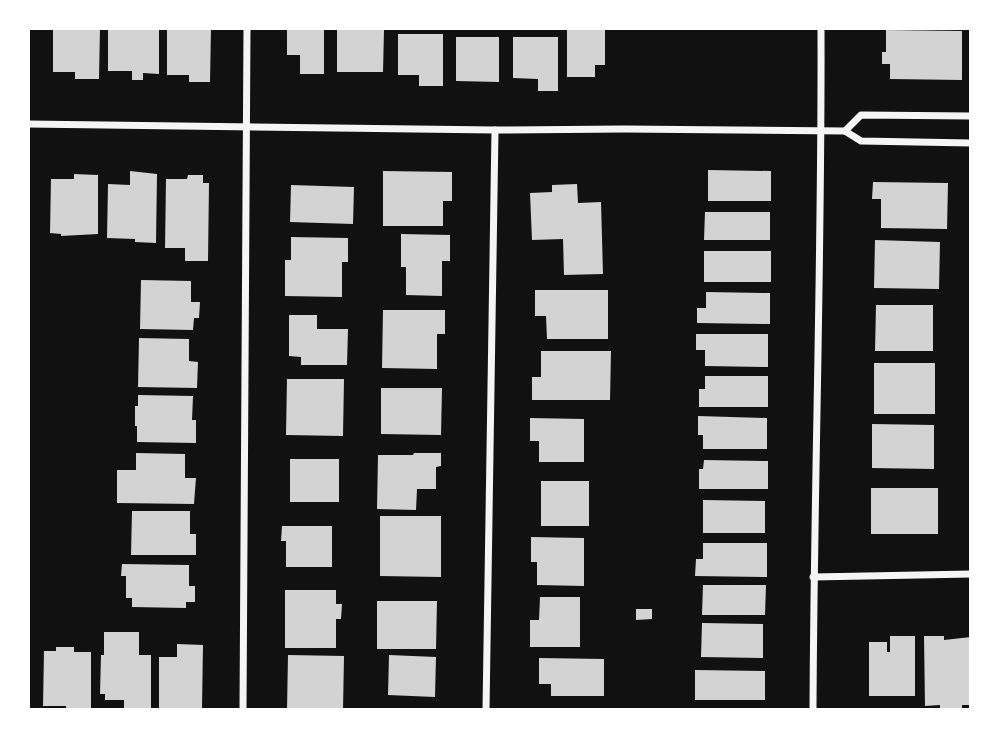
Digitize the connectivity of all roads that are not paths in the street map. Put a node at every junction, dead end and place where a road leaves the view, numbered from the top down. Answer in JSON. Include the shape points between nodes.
{"nodes":[{"id":1,"x":247,"y":28,"type":"edge"},
{"id":2,"x":821,"y":28,"type":"edge"},
{"id":3,"x":971,"y":116,"type":"edge"},
{"id":4,"x":28,"y":124,"type":"edge"},
{"id":5,"x":245,"y":127,"type":"junction"},
{"id":6,"x":495,"y":130,"type":"junction"},
{"id":7,"x":822,"y":131,"type":"junction"},
{"id":8,"x":845,"y":131,"type":"junction"},
{"id":9,"x":971,"y":143,"type":"edge"},
{"id":10,"x":971,"y":575,"type":"edge"},
{"id":11,"x":813,"y":577,"type":"junction"},
{"id":12,"x":243,"y":710,"type":"edge"},
{"id":13,"x":486,"y":710,"type":"edge"},
{"id":14,"x":813,"y":710,"type":"edge"}],
"edges":[{"from":1,"to":5,"type":"street"},
{"from":2,"to":7,"type":"street"},
{"from":3,"to":8,"type":"street","via":[[861,115]]},
{"from":4,"to":5,"type":"street"},
{"from":5,"to":6,"type":"street"},
{"from":5,"to":12,"type":"street"},
{"from":6,"to":7,"type":"street"},
{"from":6,"to":13,"type":"street"},
{"from":7,"to":8,"type":"street"},
{"from":7,"to":11,"type":"street"},
{"from":8,"to":9,"type":"street","via":[[861,141]]},
{"from":10,"to":11,"type":"street"},
{"from":11,"to":14,"type":"street"}]}
